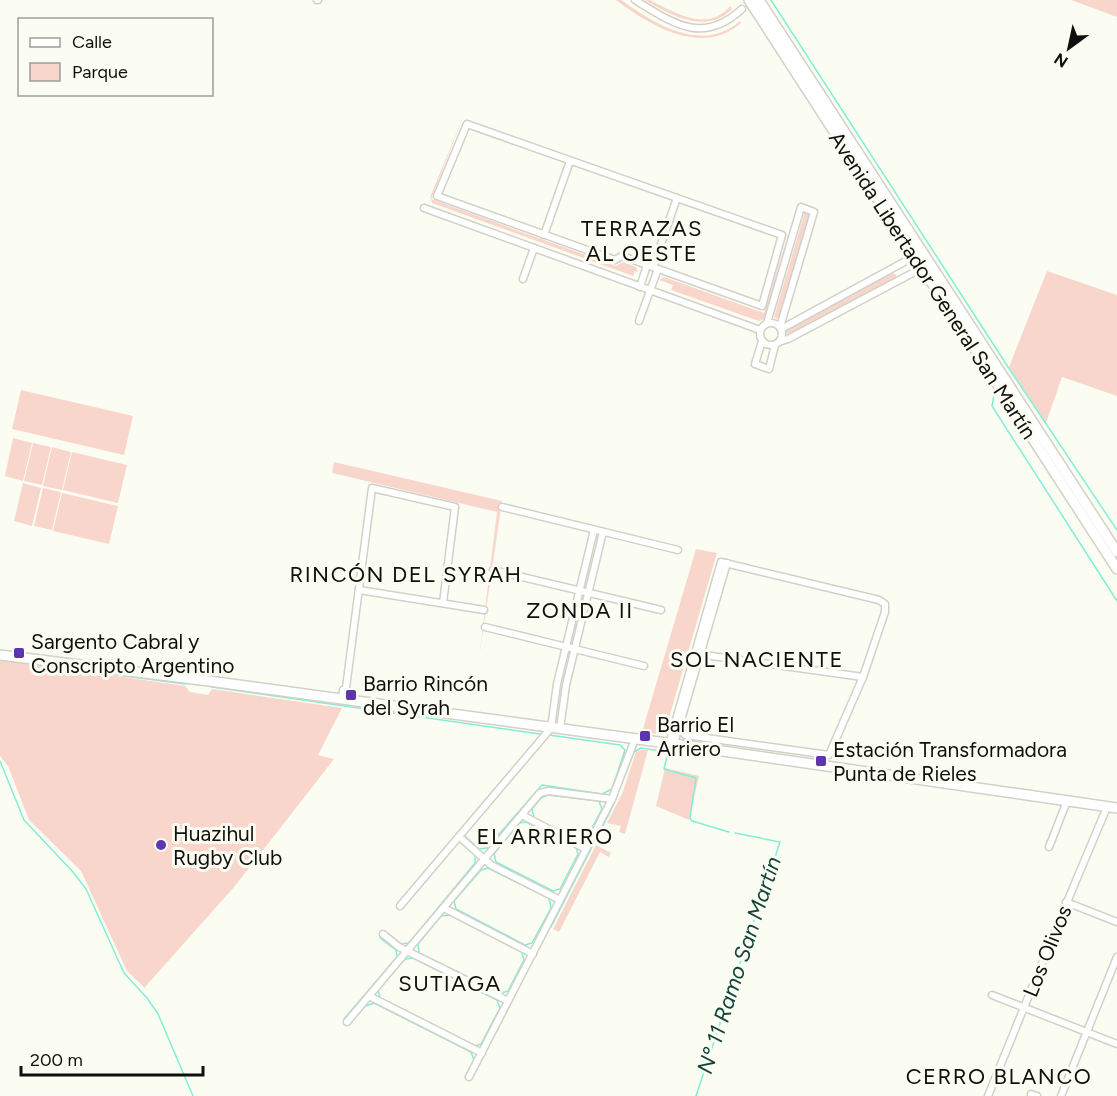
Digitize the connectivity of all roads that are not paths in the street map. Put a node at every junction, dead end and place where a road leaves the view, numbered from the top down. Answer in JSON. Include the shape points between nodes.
{"nodes":[{"id":1,"x":635,"y":0,"type":"edge"},
{"id":2,"x":749,"y":0,"type":"edge"},
{"id":3,"x":759,"y":0,"type":"edge"},
{"id":4,"x":742,"y":9,"type":"dead end"},
{"id":5,"x":833,"y":122,"type":"junction"},
{"id":6,"x":570,"y":161,"type":"junction"},
{"id":7,"x":677,"y":198,"type":"junction"},
{"id":8,"x":424,"y":208,"type":"dead end"},
{"id":9,"x":544,"y":235,"type":"junction"},
{"id":10,"x":534,"y":248,"type":"junction"},
{"id":11,"x":915,"y":256,"type":"junction"},
{"id":12,"x":653,"y":267,"type":"junction"},
{"id":13,"x":922,"y":268,"type":"junction"},
{"id":14,"x":523,"y":279,"type":"dead end"},
{"id":15,"x":640,"y":287,"type":"junction"},
{"id":16,"x":651,"y":291,"type":"junction"},
{"id":17,"x":639,"y":321,"type":"dead end"},
{"id":18,"x":767,"y":323,"type":"junction"},
{"id":19,"x":780,"y":328,"type":"junction"},
{"id":20,"x":760,"y":330,"type":"junction"},
{"id":21,"x":762,"y":341,"type":"junction"},
{"id":22,"x":777,"y":344,"type":"junction"},
{"id":23,"x":502,"y":507,"type":"dead end"},
{"id":24,"x":594,"y":530,"type":"junction"},
{"id":25,"x":603,"y":532,"type":"junction"},
{"id":26,"x":678,"y":550,"type":"dead end"},
{"id":27,"x":1117,"y":552,"type":"edge"},
{"id":28,"x":1117,"y":569,"type":"edge"},
{"id":29,"x":493,"y":570,"type":"dead end"},
{"id":30,"x":359,"y":590,"type":"junction"},
{"id":31,"x":579,"y":591,"type":"junction"},
{"id":32,"x":589,"y":593,"type":"junction"},
{"id":33,"x":443,"y":603,"type":"junction"},
{"id":34,"x":484,"y":610,"type":"dead end"},
{"id":35,"x":661,"y":610,"type":"dead end"},
{"id":36,"x":485,"y":627,"type":"dead end"},
{"id":37,"x":566,"y":647,"type":"junction"},
{"id":38,"x":575,"y":649,"type":"junction"},
{"id":39,"x":0,"y":654,"type":"edge"},
{"id":40,"x":697,"y":654,"type":"junction"},
{"id":41,"x":644,"y":666,"type":"dead end"},
{"id":42,"x":863,"y":677,"type":"junction"},
{"id":43,"x":345,"y":699,"type":"junction"},
{"id":44,"x":681,"y":712,"type":"junction"},
{"id":45,"x":555,"y":729,"type":"junction"},
{"id":46,"x":679,"y":729,"type":"junction"},
{"id":47,"x":635,"y":739,"type":"junction"},
{"id":48,"x":671,"y":744,"type":"junction"},
{"id":49,"x":612,"y":799,"type":"junction"},
{"id":50,"x":1067,"y":801,"type":"junction"},
{"id":51,"x":1112,"y":808,"type":"edge"},
{"id":52,"x":522,"y":815,"type":"junction"},
{"id":53,"x":463,"y":840,"type":"dead end"},
{"id":54,"x":1049,"y":847,"type":"dead end"},
{"id":55,"x":586,"y":849,"type":"junction"},
{"id":56,"x":485,"y":859,"type":"junction"},
{"id":57,"x":560,"y":900,"type":"junction"},
{"id":58,"x":1066,"y":902,"type":"junction"},
{"id":59,"x":400,"y":906,"type":"dead end"},
{"id":60,"x":444,"y":908,"type":"junction"},
{"id":61,"x":1117,"y":922,"type":"edge"},
{"id":62,"x":383,"y":934,"type":"dead end"},
{"id":63,"x":408,"y":951,"type":"junction"},
{"id":64,"x":532,"y":954,"type":"junction"},
{"id":65,"x":1117,"y":957,"type":"edge"},
{"id":66,"x":992,"y":995,"type":"dead end"},
{"id":67,"x":369,"y":996,"type":"junction"},
{"id":68,"x":508,"y":1001,"type":"junction"},
{"id":69,"x":1023,"y":1007,"type":"junction"},
{"id":70,"x":347,"y":1022,"type":"dead end"},
{"id":71,"x":1087,"y":1032,"type":"junction"},
{"id":72,"x":1117,"y":1044,"type":"edge"},
{"id":73,"x":482,"y":1053,"type":"junction"},
{"id":74,"x":469,"y":1077,"type":"dead end"},
{"id":75,"x":988,"y":1096,"type":"edge"},
{"id":76,"x":1061,"y":1096,"type":"edge"}],
"edges":[{"from":1,"to":4,"type":"street","via":[[668,19],[700,29],[723,24]]},
{"from":2,"to":5,"type":"main road","name":"Avenida Libertador General San Martín"},
{"from":3,"to":5,"type":"main road","name":"Avenida Libertador General San Martín"},
{"from":5,"to":11,"type":"main road","name":"Avenida Libertador General San Martín"},
{"from":5,"to":27,"type":"main road","name":"Avenida Libertador General San Martín"},
{"from":6,"to":7,"type":"street"},
{"from":6,"to":9,"type":"street"},
{"from":6,"to":9,"type":"street","via":[[467,124],[437,196]]},
{"from":7,"to":12,"type":"street"},
{"from":7,"to":12,"type":"street","via":[[782,235],[762,306]]},
{"from":8,"to":10,"type":"street"},
{"from":9,"to":12,"type":"street","via":[[615,260],[622,256]]},
{"from":10,"to":14,"type":"street"},
{"from":10,"to":15,"type":"street"},
{"from":11,"to":13,"type":"main road","name":"Avenida Libertador General San Martín"},
{"from":11,"to":19,"type":"street"},
{"from":12,"to":15,"type":"street"},
{"from":12,"to":16,"type":"street"},
{"from":13,"to":22,"type":"street"},
{"from":13,"to":28,"type":"main road","name":"Avenida Libertador General San Martín"},
{"from":15,"to":16,"type":"street"},
{"from":16,"to":17,"type":"street"},
{"from":16,"to":20,"type":"street"},
{"from":18,"to":19,"type":"street"},
{"from":18,"to":19,"type":"street","via":[[801,207],[814,212]]},
{"from":18,"to":20,"type":"street"},
{"from":19,"to":22,"type":"street","via":[[782,336]]},
{"from":20,"to":21,"type":"street"},
{"from":21,"to":22,"type":"street"},
{"from":21,"to":22,"type":"street","via":[[755,364],[768,369]]},
{"from":23,"to":24,"type":"street"},
{"from":24,"to":25,"type":"street"},
{"from":24,"to":31,"type":"street"},
{"from":25,"to":26,"type":"street"},
{"from":25,"to":32,"type":"street"},
{"from":29,"to":31,"type":"street"},
{"from":30,"to":33,"type":"street"},
{"from":30,"to":33,"type":"street","via":[[372,488],[455,507]]},
{"from":30,"to":43,"type":"street","via":[[343,690]]},
{"from":31,"to":32,"type":"street"},
{"from":31,"to":37,"type":"street"},
{"from":32,"to":35,"type":"street"},
{"from":32,"to":38,"type":"street"},
{"from":33,"to":34,"type":"street"},
{"from":36,"to":37,"type":"street"},
{"from":37,"to":38,"type":"street"},
{"from":37,"to":45,"type":"street","via":[[557,684]]},
{"from":38,"to":41,"type":"street"},
{"from":38,"to":45,"type":"street"},
{"from":39,"to":43,"type":"main road"},
{"from":40,"to":42,"type":"street"},
{"from":40,"to":42,"type":"street","via":[[727,563],[883,602],[885,612]]},
{"from":40,"to":44,"type":"street"},
{"from":42,"to":46,"type":"street","via":[[828,755],[685,735]]},
{"from":43,"to":45,"type":"main road"},
{"from":44,"to":46,"type":"street"},
{"from":44,"to":48,"type":"street"},
{"from":45,"to":47,"type":"main road"},
{"from":45,"to":59,"type":"street"},
{"from":46,"to":48,"type":"street"},
{"from":47,"to":48,"type":"main road"},
{"from":47,"to":49,"type":"street"},
{"from":48,"to":50,"type":"main road"},
{"from":49,"to":52,"type":"street","via":[[549,790],[540,793]]},
{"from":49,"to":55,"type":"street"},
{"from":50,"to":51,"type":"main road"},
{"from":50,"to":54,"type":"street"},
{"from":51,"to":58,"type":"street","name":"Los Olivos"},
{"from":52,"to":55,"type":"street"},
{"from":52,"to":56,"type":"street"},
{"from":53,"to":56,"type":"street"},
{"from":55,"to":57,"type":"street"},
{"from":56,"to":57,"type":"street"},
{"from":56,"to":60,"type":"street"},
{"from":57,"to":64,"type":"street"},
{"from":58,"to":61,"type":"street"},
{"from":58,"to":69,"type":"street","name":"Los Olivos"},
{"from":60,"to":63,"type":"street"},
{"from":60,"to":64,"type":"street"},
{"from":62,"to":63,"type":"street"},
{"from":63,"to":67,"type":"street"},
{"from":63,"to":68,"type":"street"},
{"from":64,"to":68,"type":"street"},
{"from":65,"to":71,"type":"street"},
{"from":66,"to":69,"type":"street"},
{"from":67,"to":70,"type":"street"},
{"from":67,"to":73,"type":"street"},
{"from":68,"to":73,"type":"street"},
{"from":69,"to":71,"type":"street"},
{"from":69,"to":75,"type":"street","name":"Los Olivos"},
{"from":71,"to":72,"type":"street"},
{"from":71,"to":76,"type":"street"},
{"from":73,"to":74,"type":"street"}]}
